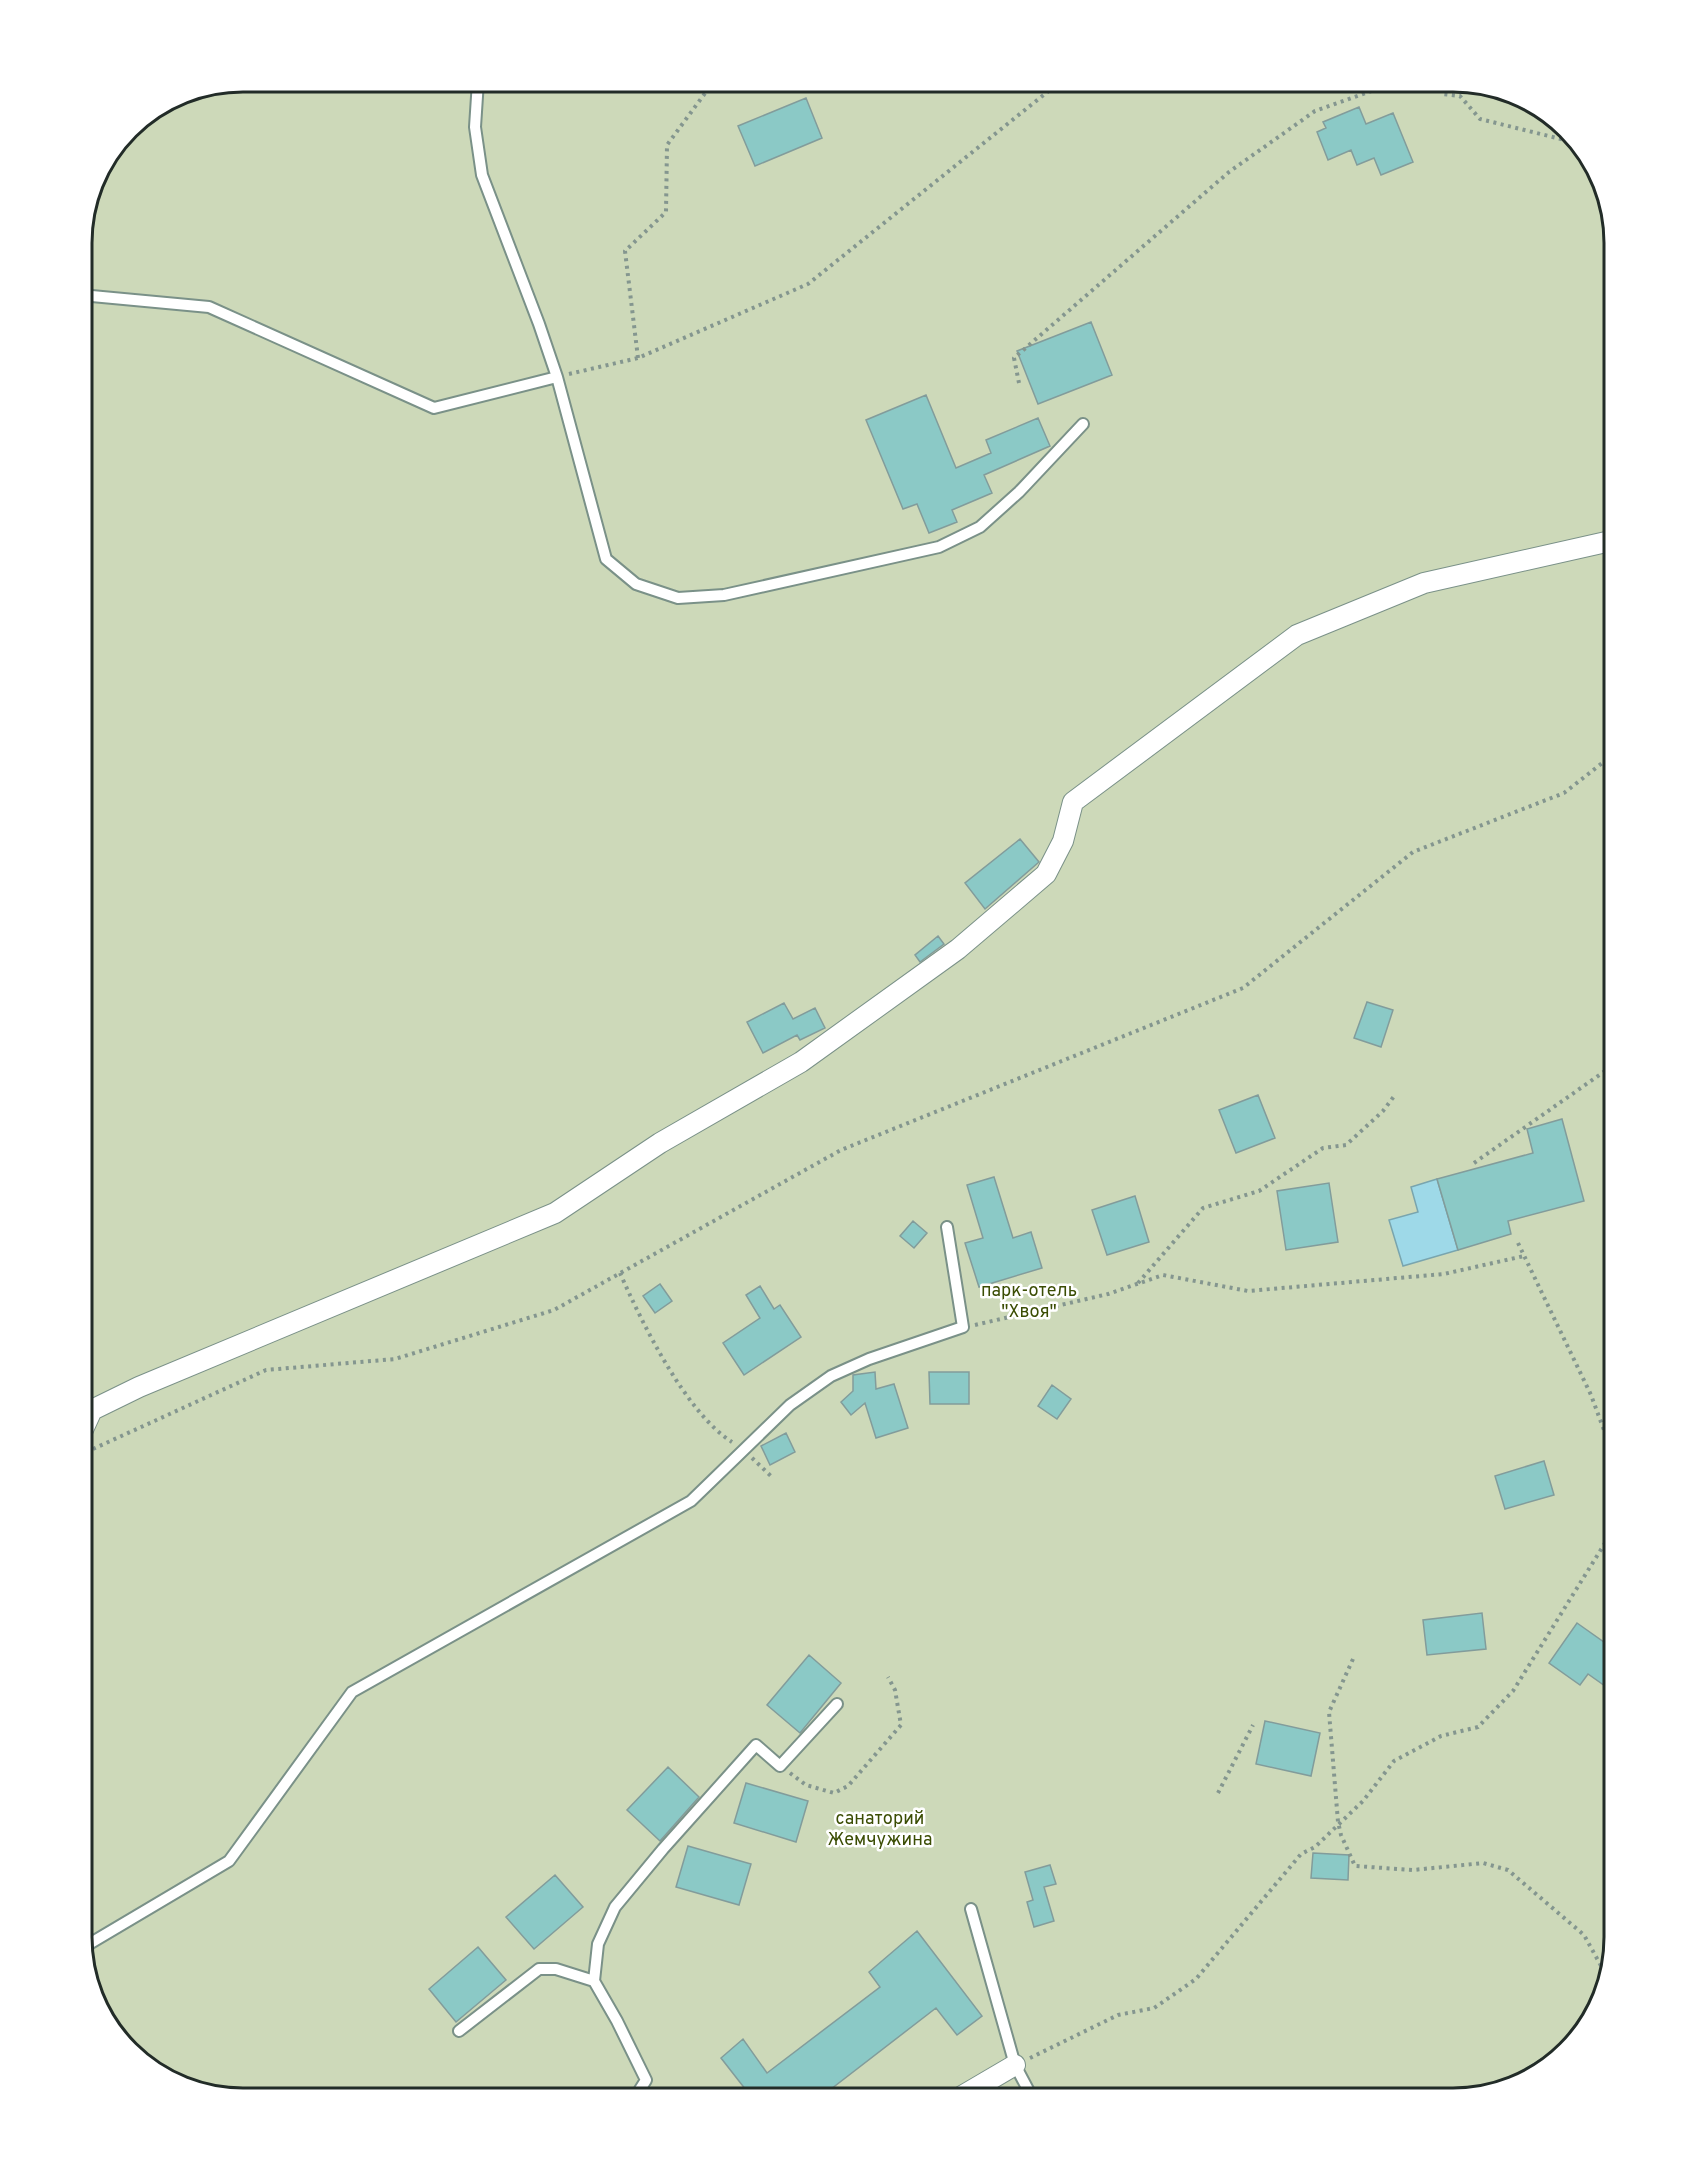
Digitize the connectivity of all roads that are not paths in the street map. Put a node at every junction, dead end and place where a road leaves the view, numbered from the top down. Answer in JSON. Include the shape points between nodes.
{"nodes":[{"id":1,"x":477,"y":92,"type":"edge"},
{"id":2,"x":92,"y":296,"type":"edge"},
{"id":3,"x":557,"y":377,"type":"junction"},
{"id":4,"x":1083,"y":424,"type":"dead end"},
{"id":5,"x":1604,"y":542,"type":"edge"},
{"id":6,"x":947,"y":1227,"type":"dead end"},
{"id":7,"x":92,"y":1410,"type":"edge"},
{"id":8,"x":837,"y":1704,"type":"dead end"},
{"id":9,"x":971,"y":1909,"type":"dead end"},
{"id":10,"x":92,"y":1942,"type":"edge"},
{"id":11,"x":594,"y":1981,"type":"junction"},
{"id":12,"x":459,"y":2031,"type":"dead end"},
{"id":13,"x":1015,"y":2065,"type":"junction"},
{"id":14,"x":641,"y":2088,"type":"edge"},
{"id":15,"x":976,"y":2088,"type":"edge"},
{"id":16,"x":1027,"y":2088,"type":"edge"}],
"edges":[{"from":1,"to":3,"type":"lane","via":[[474,127],[482,175]]},
{"from":2,"to":3,"type":"lane","via":[[209,307],[434,408]]},
{"from":3,"to":4,"type":"lane","via":[[606,559],[636,584],[678,598],[724,595],[939,547],[980,527]]},
{"from":5,"to":7,"type":"street","via":[[1424,583],[1297,635],[1073,802],[1063,841],[1046,874],[958,949],[801,1062],[660,1143],[555,1213]]},
{"from":6,"to":10,"type":"lane","via":[[963,1327],[831,1376],[790,1405],[691,1501],[352,1692],[229,1861]]},
{"from":8,"to":11,"type":"lane","via":[[780,1766],[756,1745],[663,1849],[615,1907],[598,1944]]},
{"from":9,"to":13,"type":"lane"},
{"from":11,"to":12,"type":"lane","via":[[556,1969],[539,1969]]},
{"from":11,"to":14,"type":"lane","via":[[646,2080]]},
{"from":13,"to":15,"type":"street"},
{"from":13,"to":16,"type":"lane"}]}
